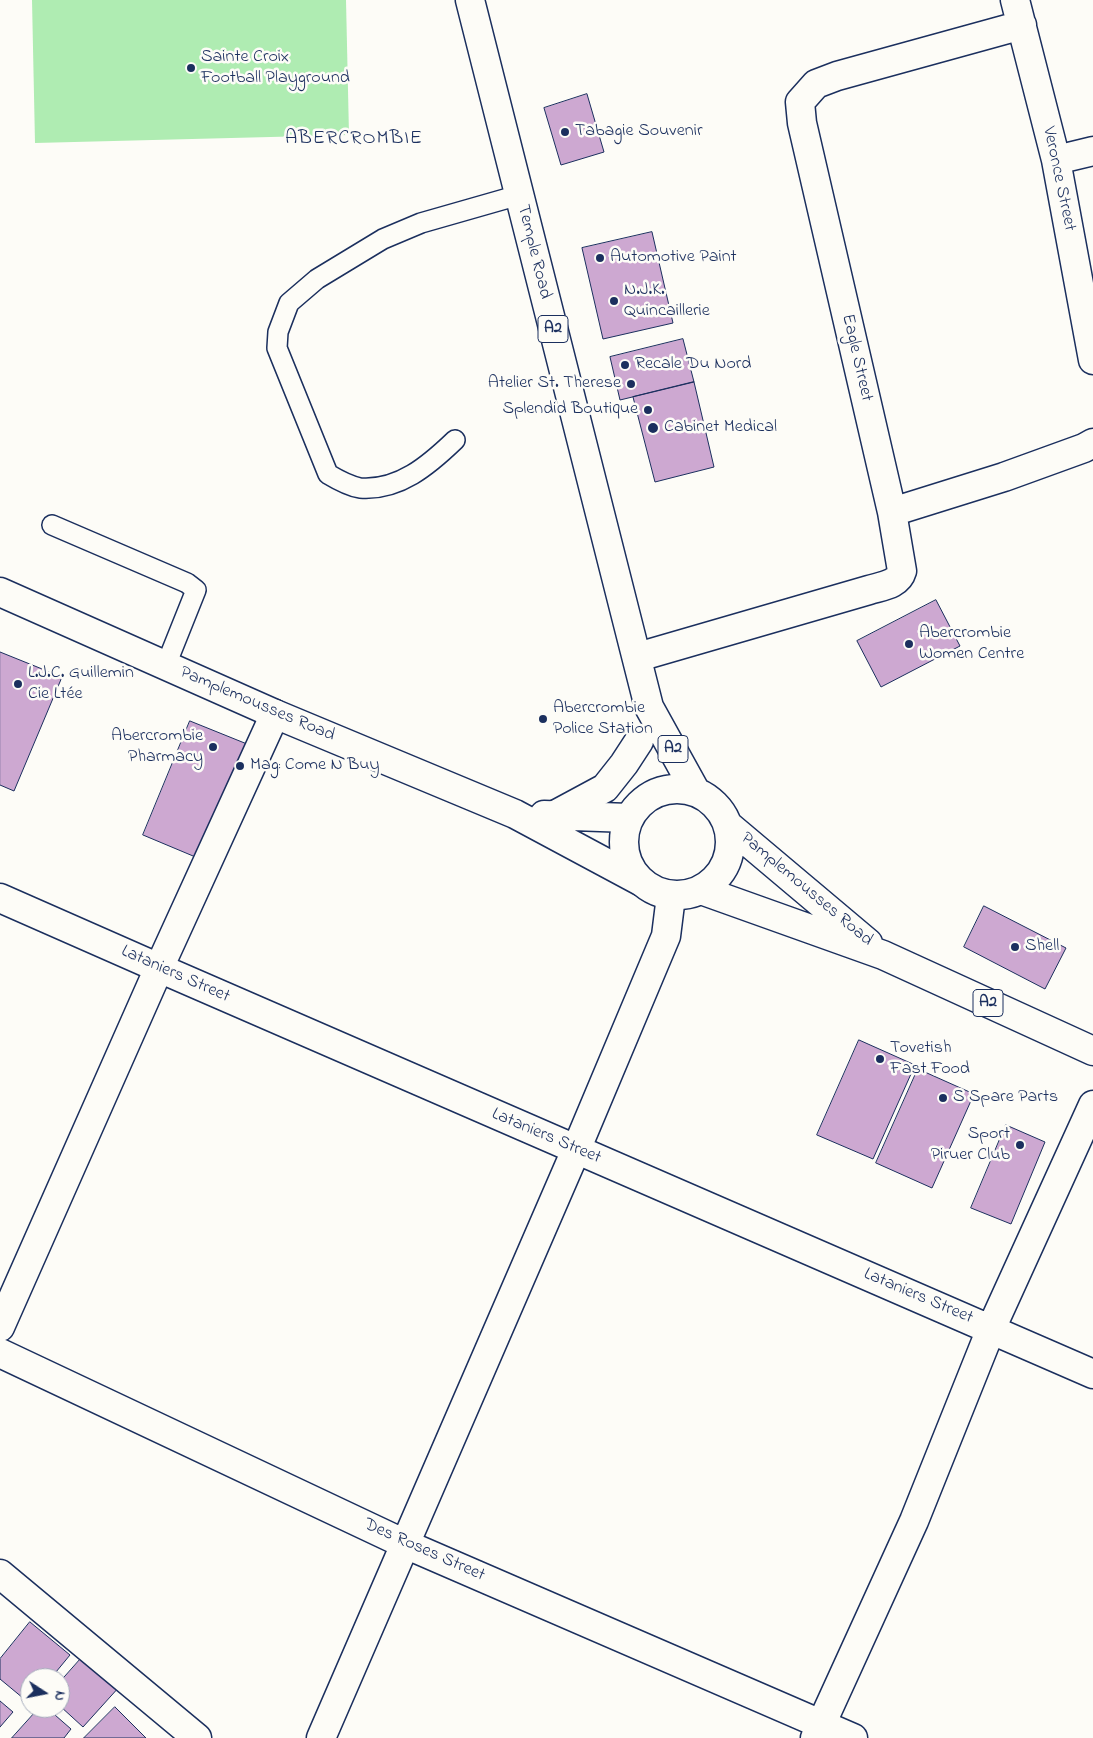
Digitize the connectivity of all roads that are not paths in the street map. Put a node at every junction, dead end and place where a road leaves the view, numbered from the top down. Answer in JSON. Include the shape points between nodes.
{"nodes":[{"id":1,"x":470,"y":0,"type":"edge"},
{"id":2,"x":1018,"y":13,"type":"edge"},
{"id":3,"x":1093,"y":151,"type":"edge"},
{"id":4,"x":1056,"y":160,"type":"junction"},
{"id":5,"x":519,"y":195,"type":"junction"},
{"id":6,"x":1093,"y":360,"type":"edge"},
{"id":7,"x":455,"y":440,"type":"dead end"},
{"id":8,"x":1093,"y":443,"type":"edge"},
{"id":9,"x":892,"y":512,"type":"junction"},
{"id":10,"x":52,"y":525,"type":"dead end"},
{"id":11,"x":0,"y":592,"type":"edge"},
{"id":12,"x":638,"y":657,"type":"junction"},
{"id":13,"x":166,"y":665,"type":"junction"},
{"id":14,"x":649,"y":706,"type":"junction"},
{"id":15,"x":276,"y":714,"type":"junction"},
{"id":16,"x":639,"y":741,"type":"junction"},
{"id":17,"x":696,"y":792,"type":"junction"},
{"id":18,"x":634,"y":811,"type":"junction"},
{"id":19,"x":515,"y":814,"type":"junction"},
{"id":20,"x":553,"y":816,"type":"junction"},
{"id":21,"x":729,"y":826,"type":"junction"},
{"id":22,"x":640,"y":881,"type":"junction"},
{"id":23,"x":701,"y":890,"type":"junction"},
{"id":24,"x":671,"y":896,"type":"junction"},
{"id":25,"x":0,"y":898,"type":"edge"},
{"id":26,"x":882,"y":955,"type":"junction"},
{"id":27,"x":159,"y":968,"type":"junction"},
{"id":28,"x":1093,"y":1051,"type":"edge"},
{"id":29,"x":1093,"y":1105,"type":"edge"},
{"id":30,"x":576,"y":1150,"type":"junction"},
{"id":31,"x":0,"y":1327,"type":"edge"},
{"id":32,"x":991,"y":1329,"type":"junction"},
{"id":33,"x":0,"y":1353,"type":"edge"},
{"id":34,"x":1093,"y":1374,"type":"edge"},
{"id":35,"x":405,"y":1544,"type":"junction"},
{"id":36,"x":0,"y":1574,"type":"edge"},
{"id":37,"x":818,"y":1731,"type":"edge"},
{"id":38,"x":197,"y":1738,"type":"edge"},
{"id":39,"x":321,"y":1738,"type":"edge"},
{"id":40,"x":853,"y":1738,"type":"edge"}],
"edges":[{"from":1,"to":5,"type":"street","name":"Temple Road","number":"A2"},
{"from":2,"to":4,"type":"street","name":"Veronce Street"},
{"from":2,"to":9,"type":"street","name":"Eagle Street","via":[[816,84],[800,102],[804,132]]},
{"from":3,"to":4,"type":"street"},
{"from":4,"to":6,"type":"street","name":"Veronce Street"},
{"from":5,"to":7,"type":"lane","via":[[421,223],[383,239],[317,279],[289,303],[278,332],[277,348],[328,474],[359,488],[399,482],[432,462]]},
{"from":5,"to":12,"type":"street","name":"Temple Road","number":"A2"},
{"from":8,"to":9,"type":"street","via":[[1004,477]]},
{"from":9,"to":12,"type":"street","name":"Eagle Street","via":[[902,571],[894,583]]},
{"from":10,"to":13,"type":"lane","via":[[187,582],[196,590]]},
{"from":11,"to":13,"type":"street","name":"Pamplemousses Road"},
{"from":12,"to":14,"type":"street","name":"Temple Road","number":"A2"},
{"from":13,"to":15,"type":"street","name":"Pamplemousses Road"},
{"from":14,"to":16,"type":"street","name":"Temple Road","number":"A2"},
{"from":14,"to":17,"type":"street","name":"Temple Road","number":"A2"},
{"from":15,"to":19,"type":"street","name":"Pamplemousses Road"},
{"from":15,"to":27,"type":"street"},
{"from":16,"to":18,"type":"street","name":"Temple Road","number":"A2"},
{"from":16,"to":20,"type":"street","via":[[605,788]]},
{"from":17,"to":18,"type":"street","number":"A2","via":[[681,788],[665,789],[651,795]]},
{"from":17,"to":21,"type":"street","number":"A2","via":[[716,805]]},
{"from":18,"to":20,"type":"street"},
{"from":18,"to":22,"type":"street","number":"A2","via":[[625,831],[624,844],[631,871]]},
{"from":19,"to":20,"type":"street"},
{"from":19,"to":22,"type":"street"},
{"from":21,"to":23,"type":"street","via":[[729,856],[723,870],[714,882]]},
{"from":21,"to":26,"type":"street","name":"Pamplemousses Road","number":"A2"},
{"from":22,"to":24,"type":"street","number":"A2","via":[[654,891]]},
{"from":23,"to":24,"type":"street"},
{"from":23,"to":26,"type":"street","name":"Pamplemousses Road","number":"A2"},
{"from":24,"to":30,"type":"street","via":[[666,936]]},
{"from":25,"to":27,"type":"street","name":"Lataniers Street"},
{"from":26,"to":28,"type":"street","name":"Pamplemousses Road","number":"A2"},
{"from":27,"to":30,"type":"street","name":"Lataniers Street"},
{"from":27,"to":31,"type":"street"},
{"from":29,"to":32,"type":"street"},
{"from":30,"to":32,"type":"street","name":"Lataniers Street"},
{"from":30,"to":35,"type":"street"},
{"from":32,"to":34,"type":"street","name":"Lataniers Street"},
{"from":32,"to":37,"type":"street","via":[[914,1521]]},
{"from":33,"to":35,"type":"street","name":"Des Roses Street"},
{"from":35,"to":37,"type":"street","name":"Des Roses Street"},
{"from":35,"to":39,"type":"street"},
{"from":36,"to":38,"type":"street"},
{"from":37,"to":40,"type":"street","name":"Des Roses Street"}]}
